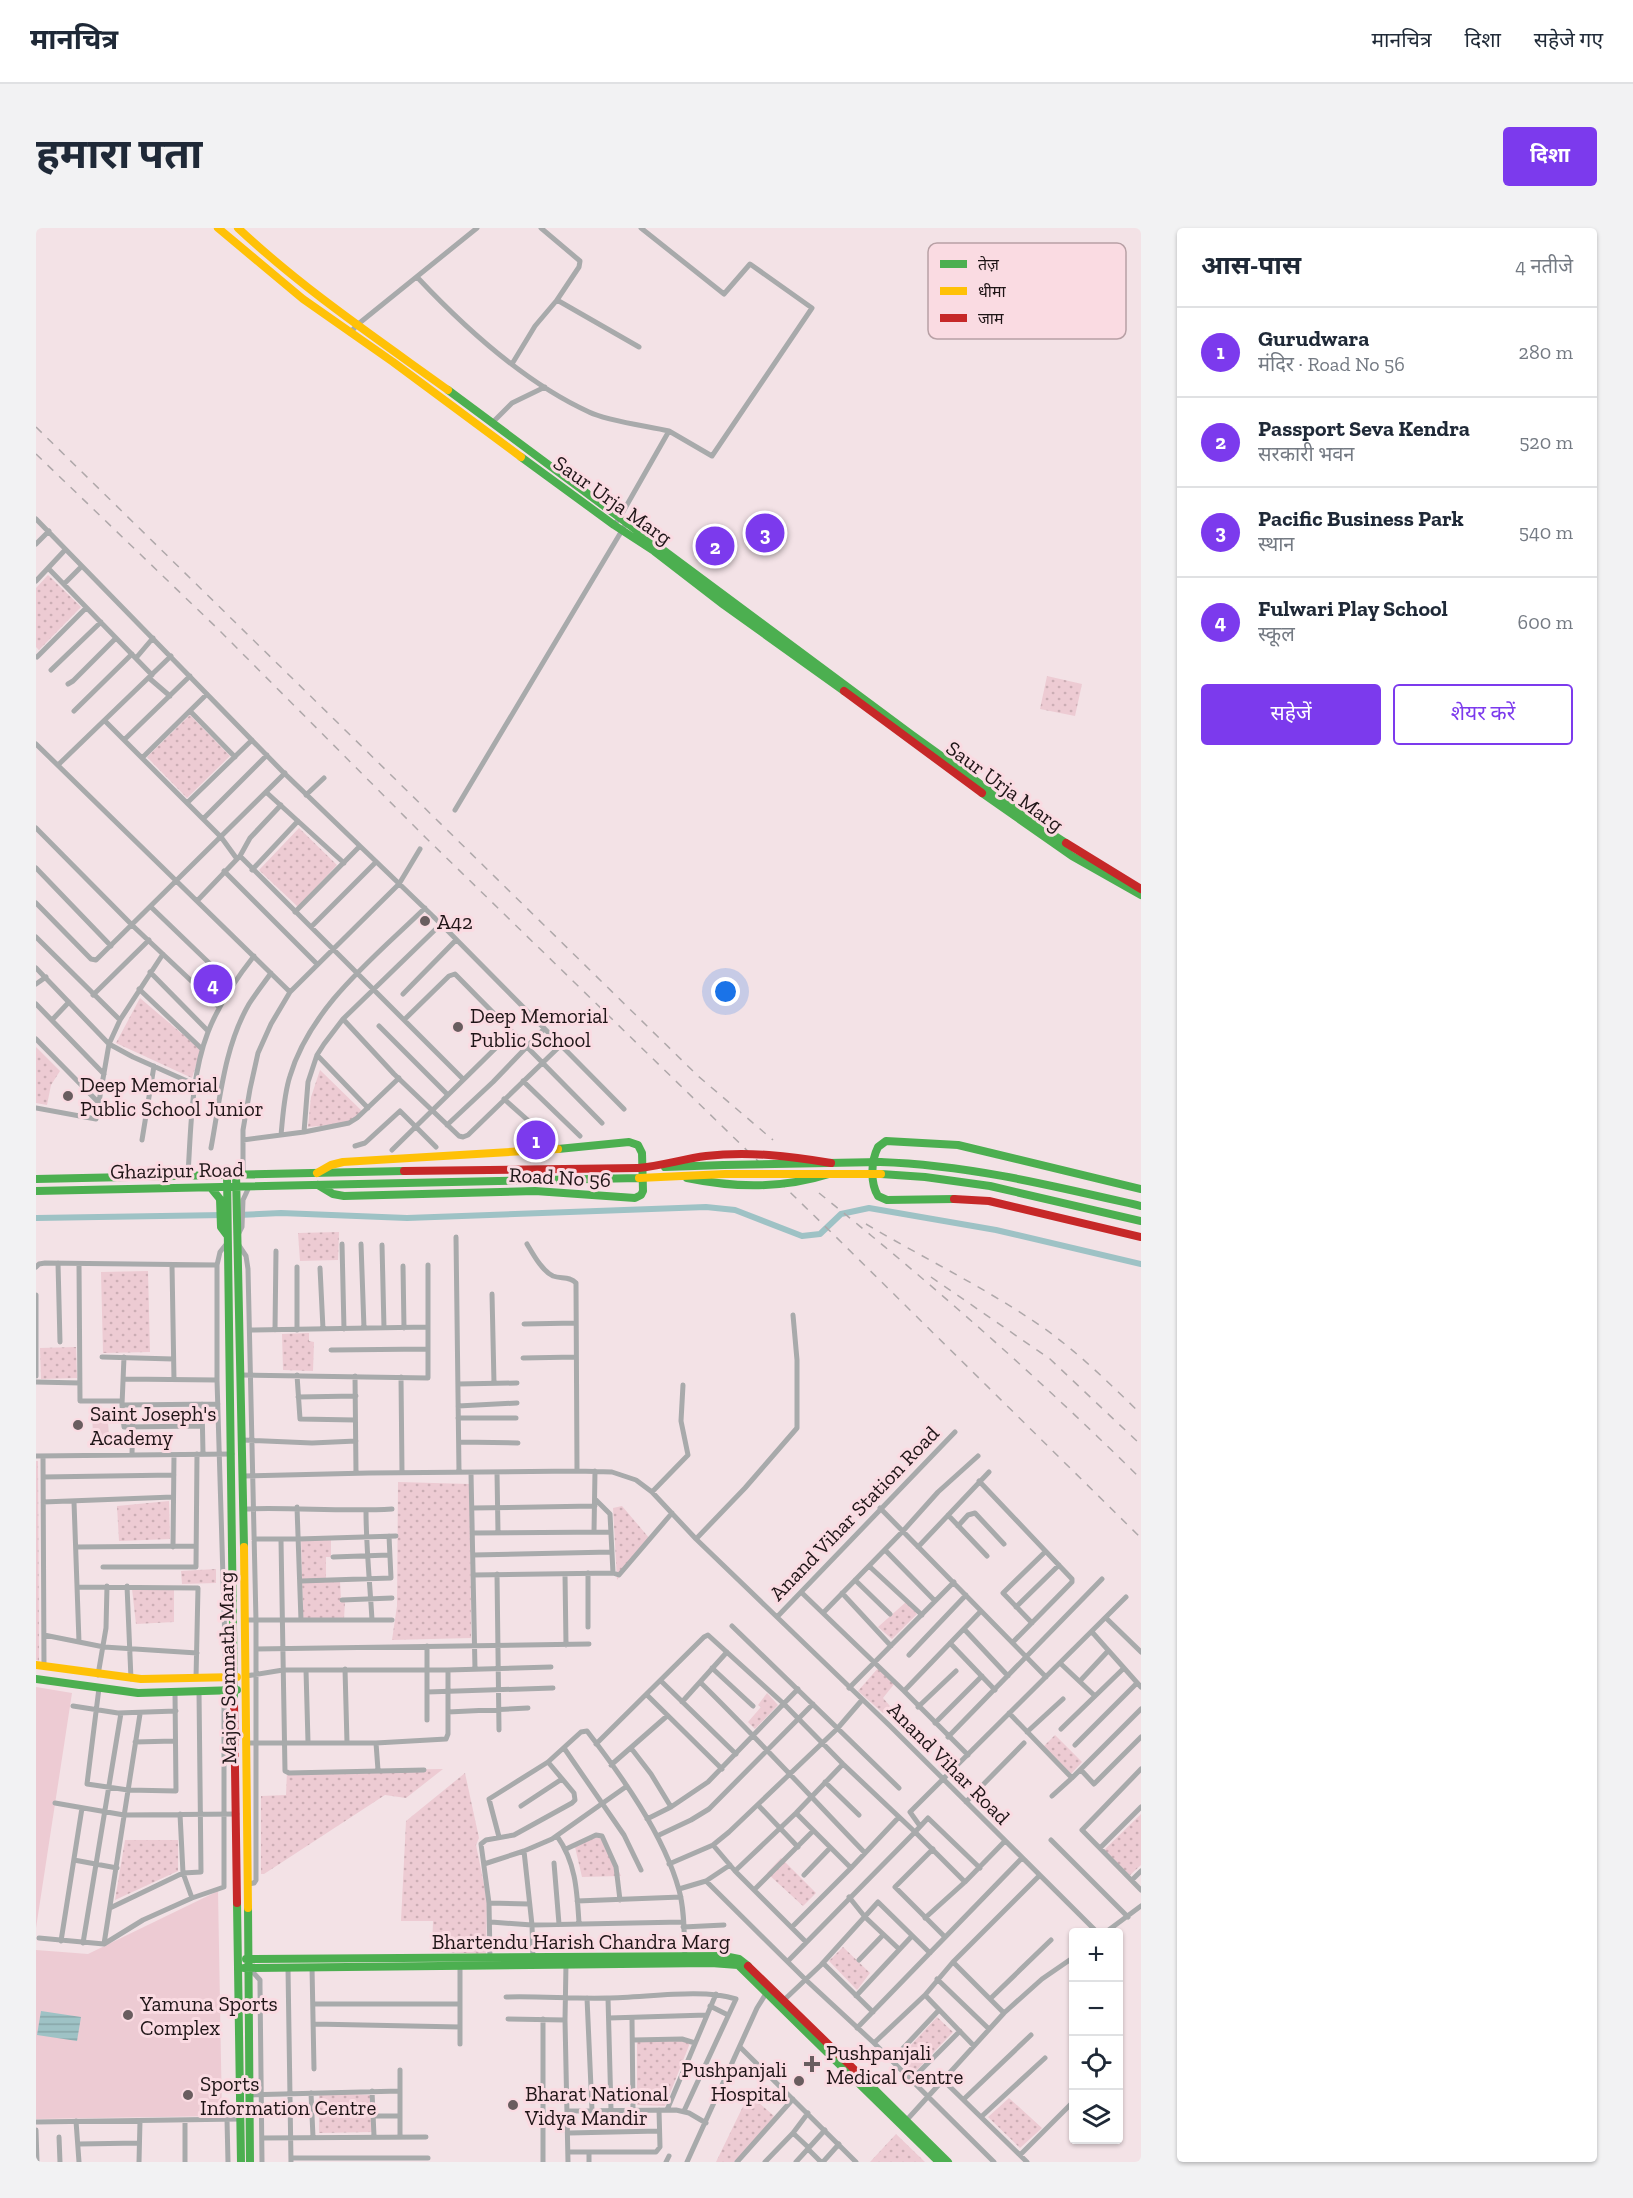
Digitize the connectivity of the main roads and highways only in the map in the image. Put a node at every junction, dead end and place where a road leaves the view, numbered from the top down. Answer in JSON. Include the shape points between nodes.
{"nodes":[{"id":1,"x":218,"y":228,"type":"edge"},
{"id":2,"x":238,"y":228,"type":"edge"},
{"id":3,"x":484,"y":416,"type":"junction"},
{"id":4,"x":478,"y":425,"type":"junction"},
{"id":5,"x":759,"y":625,"type":"junction"},
{"id":6,"x":1081,"y":857,"type":"junction"},
{"id":7,"x":1141,"y":889,"type":"edge"},
{"id":8,"x":1141,"y":895,"type":"edge"},
{"id":9,"x":833,"y":1172,"type":"junction"},
{"id":10,"x":235,"y":1173,"type":"junction"},
{"id":11,"x":272,"y":1173,"type":"junction"},
{"id":12,"x":317,"y":1173,"type":"junction"},
{"id":13,"x":202,"y":1174,"type":"junction"},
{"id":14,"x":678,"y":1176,"type":"junction"},
{"id":15,"x":36,"y":1179,"type":"edge"},
{"id":16,"x":318,"y":1185,"type":"junction"},
{"id":17,"x":272,"y":1186,"type":"junction"},
{"id":18,"x":232,"y":1187,"type":"junction"},
{"id":19,"x":207,"y":1188,"type":"junction"},
{"id":20,"x":1141,"y":1189,"type":"edge"},
{"id":21,"x":36,"y":1191,"type":"edge"},
{"id":22,"x":231,"y":1200,"type":"junction"},
{"id":23,"x":1141,"y":1206,"type":"edge"},
{"id":24,"x":1140,"y":1221,"type":"edge"},
{"id":25,"x":232,"y":1234,"type":"junction"},
{"id":26,"x":1141,"y":1237,"type":"edge"},
{"id":27,"x":40,"y":1666,"type":"edge"},
{"id":28,"x":246,"y":1676,"type":"junction"},
{"id":29,"x":235,"y":1677,"type":"junction"},
{"id":30,"x":36,"y":1678,"type":"edge"},
{"id":31,"x":235,"y":1690,"type":"junction"},
{"id":32,"x":246,"y":1690,"type":"junction"},
{"id":33,"x":685,"y":1960,"type":"junction"},
{"id":34,"x":239,"y":1964,"type":"junction"},
{"id":35,"x":249,"y":1964,"type":"junction"},
{"id":36,"x":240,"y":2080,"type":"junction"},
{"id":37,"x":249,"y":2080,"type":"junction"},
{"id":38,"x":903,"y":2123,"type":"junction"},
{"id":39,"x":241,"y":2162,"type":"edge"},
{"id":40,"x":250,"y":2162,"type":"edge"},
{"id":41,"x":939,"y":2162,"type":"edge"},
{"id":42,"x":948,"y":2162,"type":"edge"}],
"edges":[{"from":1,"to":4,"type":"main road","name":"Saur Urja Marg","via":[[286,286]]},
{"from":2,"to":3,"type":"main road","name":"Saur Urja Marg","via":[[279,266]]},
{"from":3,"to":4,"type":"main road"},
{"from":3,"to":5,"type":"main road","name":"Saur Urja Marg"},
{"from":4,"to":5,"type":"main road","name":"Saur Urja Marg","via":[[724,605]]},
{"from":5,"to":6,"type":"main road","name":"Saur Urja Marg","via":[[1024,824]]},
{"from":6,"to":7,"type":"main road","name":"Saur Urja Marg"},
{"from":6,"to":8,"type":"main road","name":"Saur Urja Marg"},
{"from":9,"to":14,"type":"main road","bridge":true},
{"from":9,"to":14,"type":"main road","bridge":true,"via":[[809,1182],[762,1185],[708,1183]]},
{"from":9,"to":24,"type":"main road","bridge":true,"via":[[925,1175],[964,1181]]},
{"from":10,"to":11,"type":"main road","name":"Ghazipur Road"},
{"from":10,"to":13,"type":"main road","name":"Ghazipur Road"},
{"from":10,"to":18,"type":"main road","name":"Major Somnath Marg"},
{"from":11,"to":12,"type":"main road","name":"Ghazipur Road"},
{"from":11,"to":17,"type":"main road"},
{"from":12,"to":16,"type":"main road","name":"Road No 56","via":[[342,1162],[629,1142],[638,1145],[642,1153],[644,1191],[635,1198],[536,1191],[344,1196]]},
{"from":12,"to":23,"type":"main road","name":"Ghazipur Road","bridge":true,"via":[[919,1162],[975,1170]]},
{"from":13,"to":15,"type":"main road","name":"Ghazipur Road"},
{"from":13,"to":19,"type":"main road"},
{"from":14,"to":16,"type":"main road","name":"Ghazipur Road","bridge":true},
{"from":16,"to":17,"type":"main road","name":"Ghazipur Road"},
{"from":17,"to":18,"type":"main road","name":"Ghazipur Road"},
{"from":18,"to":19,"type":"main road","name":"Ghazipur Road"},
{"from":18,"to":22,"type":"main road","name":"Major Somnath Marg"},
{"from":19,"to":21,"type":"main road","name":"Ghazipur Road"},
{"from":19,"to":22,"type":"main road"},
{"from":20,"to":26,"type":"main road","via":[[958,1145],[892,1140],[882,1143],[876,1151],[873,1182],[879,1196],[887,1200],[989,1201]]},
{"from":22,"to":25,"type":"main road","name":"Major Somnath Marg"},
{"from":22,"to":25,"type":"main road"},
{"from":25,"to":28,"type":"main road","name":"Major Somnath Marg","via":[[241,1375]]},
{"from":25,"to":29,"type":"main road","name":"Major Somnath Marg"},
{"from":27,"to":29,"type":"main road","via":[[131,1679]]},
{"from":28,"to":29,"type":"main road"},
{"from":28,"to":32,"type":"main road","name":"Major Somnath Marg"},
{"from":29,"to":31,"type":"main road","name":"Major Somnath Marg"},
{"from":30,"to":31,"type":"main road","via":[[138,1693]]},
{"from":31,"to":32,"type":"main road"},
{"from":31,"to":34,"type":"main road","name":"Major Somnath Marg"},
{"from":32,"to":35,"type":"main road","name":"Major Somnath Marg"},
{"from":33,"to":35,"type":"main road","name":"Bhartendu Harish Chandra Marg","via":[[490,1958]]},
{"from":33,"to":35,"type":"main road","name":"Bhartendu Harish Chandra Marg","via":[[288,1968]]},
{"from":33,"to":38,"type":"main road","name":"Bhartendu Harish Chandra Marg","via":[[738,1965]]},
{"from":33,"to":38,"type":"main road","name":"Bhartendu Harish Chandra Marg","via":[[724,1956],[750,1966]]},
{"from":34,"to":35,"type":"main road","name":"Bhartendu Harish Chandra Marg"},
{"from":34,"to":36,"type":"main road","name":"Major Somnath Marg"},
{"from":35,"to":37,"type":"main road","name":"Major Somnath Marg"},
{"from":36,"to":37,"type":"main road"},
{"from":36,"to":39,"type":"main road","name":"Major Somnath Marg"},
{"from":37,"to":40,"type":"main road","name":"Major Somnath Marg"},
{"from":38,"to":41,"type":"main road","name":"Bhartendu Harish Chandra Marg"},
{"from":38,"to":42,"type":"main road","name":"Bhartendu Harish Chandra Marg"}]}
